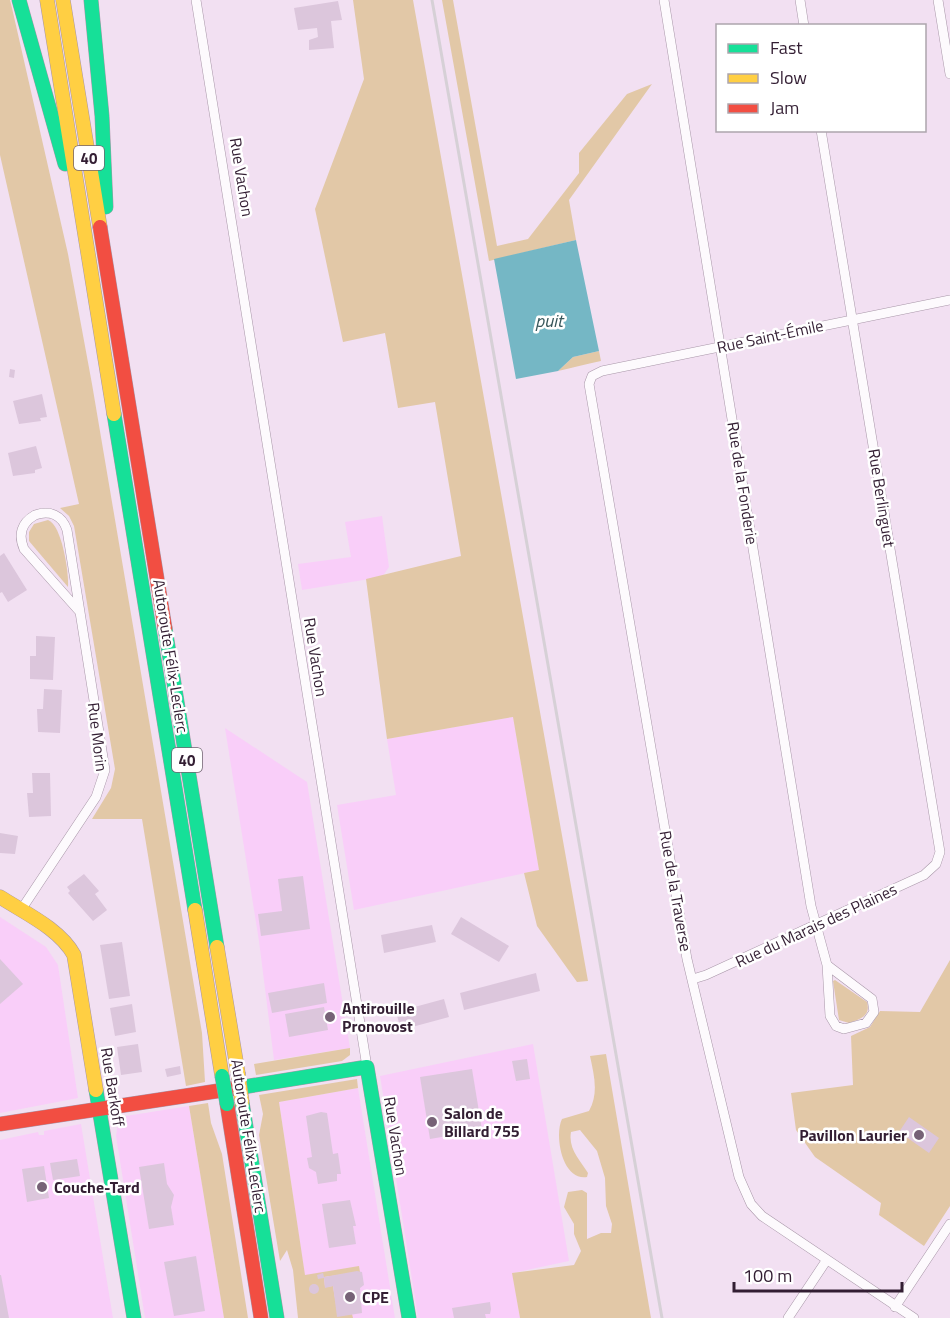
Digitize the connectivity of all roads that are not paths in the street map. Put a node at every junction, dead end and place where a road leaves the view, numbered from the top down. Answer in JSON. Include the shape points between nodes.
{"nodes":[{"id":1,"x":19,"y":0,"type":"edge"},
{"id":2,"x":47,"y":0,"type":"edge"},
{"id":3,"x":63,"y":0,"type":"edge"},
{"id":4,"x":91,"y":0,"type":"edge"},
{"id":5,"x":196,"y":0,"type":"edge"},
{"id":6,"x":664,"y":0,"type":"edge"},
{"id":7,"x":800,"y":0,"type":"edge"},
{"id":8,"x":938,"y":0,"type":"edge"},
{"id":9,"x":804,"y":24,"type":"edge"},
{"id":10,"x":950,"y":74,"type":"edge"},
{"id":11,"x":821,"y":132,"type":"edge"},
{"id":12,"x":84,"y":228,"type":"junction"},
{"id":13,"x":108,"y":276,"type":"junction"},
{"id":14,"x":950,"y":300,"type":"edge"},
{"id":15,"x":852,"y":319,"type":"junction"},
{"id":16,"x":720,"y":346,"type":"junction"},
{"id":17,"x":592,"y":376,"type":"joint"},
{"id":18,"x":80,"y":612,"type":"junction"},
{"id":19,"x":936,"y":864,"type":"joint"},
{"id":20,"x":0,"y":897,"type":"edge"},
{"id":21,"x":21,"y":910,"type":"junction"},
{"id":22,"x":816,"y":924,"type":"junction"},
{"id":23,"x":827,"y":965,"type":"junction"},
{"id":24,"x":693,"y":979,"type":"junction"},
{"id":25,"x":367,"y":1066,"type":"junction"},
{"id":26,"x":100,"y":1108,"type":"junction"},
{"id":27,"x":0,"y":1124,"type":"edge"},
{"id":28,"x":950,"y":1224,"type":"edge"},
{"id":29,"x":826,"y":1261,"type":"junction"},
{"id":30,"x":895,"y":1307,"type":"junction"},
{"id":31,"x":134,"y":1318,"type":"edge"},
{"id":32,"x":261,"y":1318,"type":"edge"},
{"id":33,"x":277,"y":1318,"type":"edge"},
{"id":34,"x":409,"y":1318,"type":"edge"},
{"id":35,"x":788,"y":1318,"type":"edge"},
{"id":36,"x":914,"y":1318,"type":"edge"}],
"edges":[{"from":1,"to":12,"type":"main road"},
{"from":2,"to":12,"type":"main road","name":"Autoroute Félix-Leclerc","number":"40"},
{"from":3,"to":13,"type":"main road","name":"Autoroute Félix-Leclerc","number":"40"},
{"from":4,"to":13,"type":"main road","via":[[102,116]]},
{"from":5,"to":25,"type":"street","name":"Rue Vachon"},
{"from":6,"to":16,"type":"street","name":"Rue de la Fonderie"},
{"from":7,"to":9,"type":"street"},
{"from":8,"to":10,"type":"street"},
{"from":11,"to":15,"type":"street","name":"Rue Berlinguet"},
{"from":12,"to":32,"type":"main road","name":"Autoroute Félix-Leclerc","number":"40","bridge":true},
{"from":13,"to":33,"type":"main road","name":"Autoroute Félix-Leclerc","number":"40","bridge":true},
{"from":14,"to":15,"type":"street","name":"Rue Saint-Émile"},
{"from":15,"to":16,"type":"street","name":"Rue Saint-Émile"},
{"from":15,"to":19,"type":"street","name":"Rue Berlinguet","via":[[940,849]]},
{"from":16,"to":17,"type":"street","name":"Rue Saint-Émile"},
{"from":16,"to":22,"type":"street","name":"Rue de la Fonderie"},
{"from":17,"to":24,"type":"street","name":"Rue de la Traverse","via":[[591,401]]},
{"from":18,"to":18,"type":"street","name":"Rue Morin","via":[[64,523],[50,513],[35,515],[21,530],[24,549]]},
{"from":18,"to":21,"type":"street","name":"Rue Morin","via":[[104,756],[104,778]]},
{"from":19,"to":22,"type":"street","name":"Rue du Marais des Plaines","via":[[924,875]]},
{"from":20,"to":21,"type":"main road","name":"Rue Barkoff"},
{"from":21,"to":26,"type":"main road","name":"Rue Barkoff","via":[[64,940],[73,952]]},
{"from":22,"to":23,"type":"street","name":"Rue de la Fonderie"},
{"from":22,"to":24,"type":"street","name":"Rue du Marais des Plaines"},
{"from":23,"to":23,"type":"street","name":"Rue de la Fonderie","via":[[833,1022],[847,1030],[866,1023],[874,1012],[872,999]]},
{"from":24,"to":29,"type":"street","name":"Rue de la Traverse","via":[[746,1195],[762,1216]]},
{"from":25,"to":26,"type":"main road"},
{"from":25,"to":34,"type":"main road","name":"Rue Vachon"},
{"from":26,"to":27,"type":"main road"},
{"from":26,"to":31,"type":"main road","name":"Rue Barkoff"},
{"from":28,"to":30,"type":"street"},
{"from":29,"to":30,"type":"street","name":"Rue de la Traverse"},
{"from":29,"to":35,"type":"street"},
{"from":30,"to":36,"type":"street","name":"Rue de la Traverse"}]}
